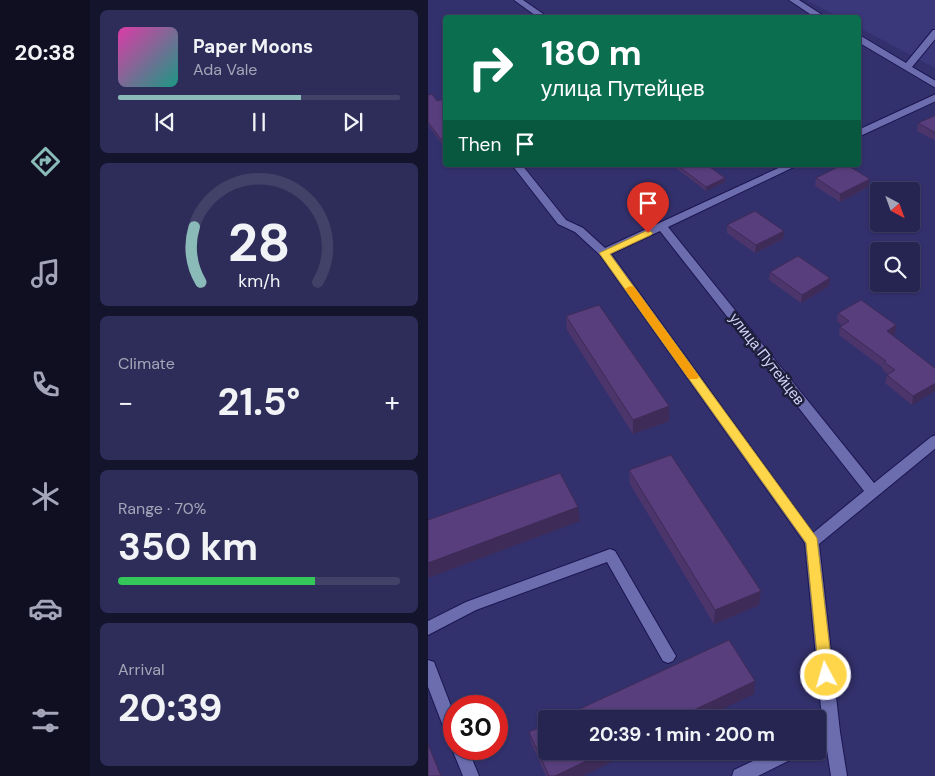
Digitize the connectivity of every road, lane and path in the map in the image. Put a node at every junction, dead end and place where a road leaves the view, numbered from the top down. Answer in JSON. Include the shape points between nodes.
{"nodes":[{"id":1,"x":518,"y":0,"type":"edge"},
{"id":2,"x":793,"y":0,"type":"edge"},
{"id":3,"x":540,"y":15,"type":"edge"},
{"id":4,"x":819,"y":15,"type":"edge"},
{"id":5,"x":936,"y":32,"type":"edge"},
{"id":6,"x":861,"y":40,"type":"edge"},
{"id":7,"x":908,"y":66,"type":"junction"},
{"id":8,"x":936,"y":85,"type":"edge"},
{"id":9,"x":936,"y":97,"type":"edge"},
{"id":10,"x":861,"y":133,"type":"edge"},
{"id":11,"x":519,"y":167,"type":"edge"},
{"id":12,"x":784,"y":167,"type":"edge"},
{"id":13,"x":662,"y":226,"type":"junction"},
{"id":14,"x":604,"y":253,"type":"junction"},
{"id":15,"x":936,"y":440,"type":"edge"},
{"id":16,"x":872,"y":491,"type":"junction"},
{"id":17,"x":812,"y":542,"type":"junction"},
{"id":18,"x":428,"y":628,"type":"edge"},
{"id":19,"x":668,"y":656,"type":"dead end"},
{"id":20,"x":428,"y":667,"type":"edge"},
{"id":21,"x":443,"y":706,"type":"edge"},
{"id":22,"x":832,"y":732,"type":"junction"},
{"id":23,"x":826,"y":735,"type":"edge"},
{"id":24,"x":464,"y":760,"type":"edge"},
{"id":25,"x":773,"y":760,"type":"edge"},
{"id":26,"x":471,"y":776,"type":"edge"},
{"id":27,"x":740,"y":776,"type":"edge"},
{"id":28,"x":839,"y":776,"type":"edge"}],
"edges":[{"from":1,"to":3,"type":"street"},
{"from":2,"to":4,"type":"street"},
{"from":5,"to":7,"type":"street"},
{"from":6,"to":7,"type":"street"},
{"from":7,"to":8,"type":"street"},
{"from":9,"to":10,"type":"street"},
{"from":11,"to":14,"type":"street","via":[[562,222],[579,230]]},
{"from":12,"to":13,"type":"street"},
{"from":13,"to":14,"type":"street"},
{"from":13,"to":16,"type":"street","name":"улица Путейцев"},
{"from":14,"to":17,"type":"street"},
{"from":15,"to":16,"type":"street"},
{"from":16,"to":17,"type":"street"},
{"from":17,"to":22,"type":"street"},
{"from":18,"to":19,"type":"street","via":[[471,606],[610,555]]},
{"from":20,"to":21,"type":"street"},
{"from":22,"to":23,"type":"street"},
{"from":22,"to":28,"type":"street"},
{"from":24,"to":26,"type":"street"},
{"from":25,"to":27,"type":"street"}]}
